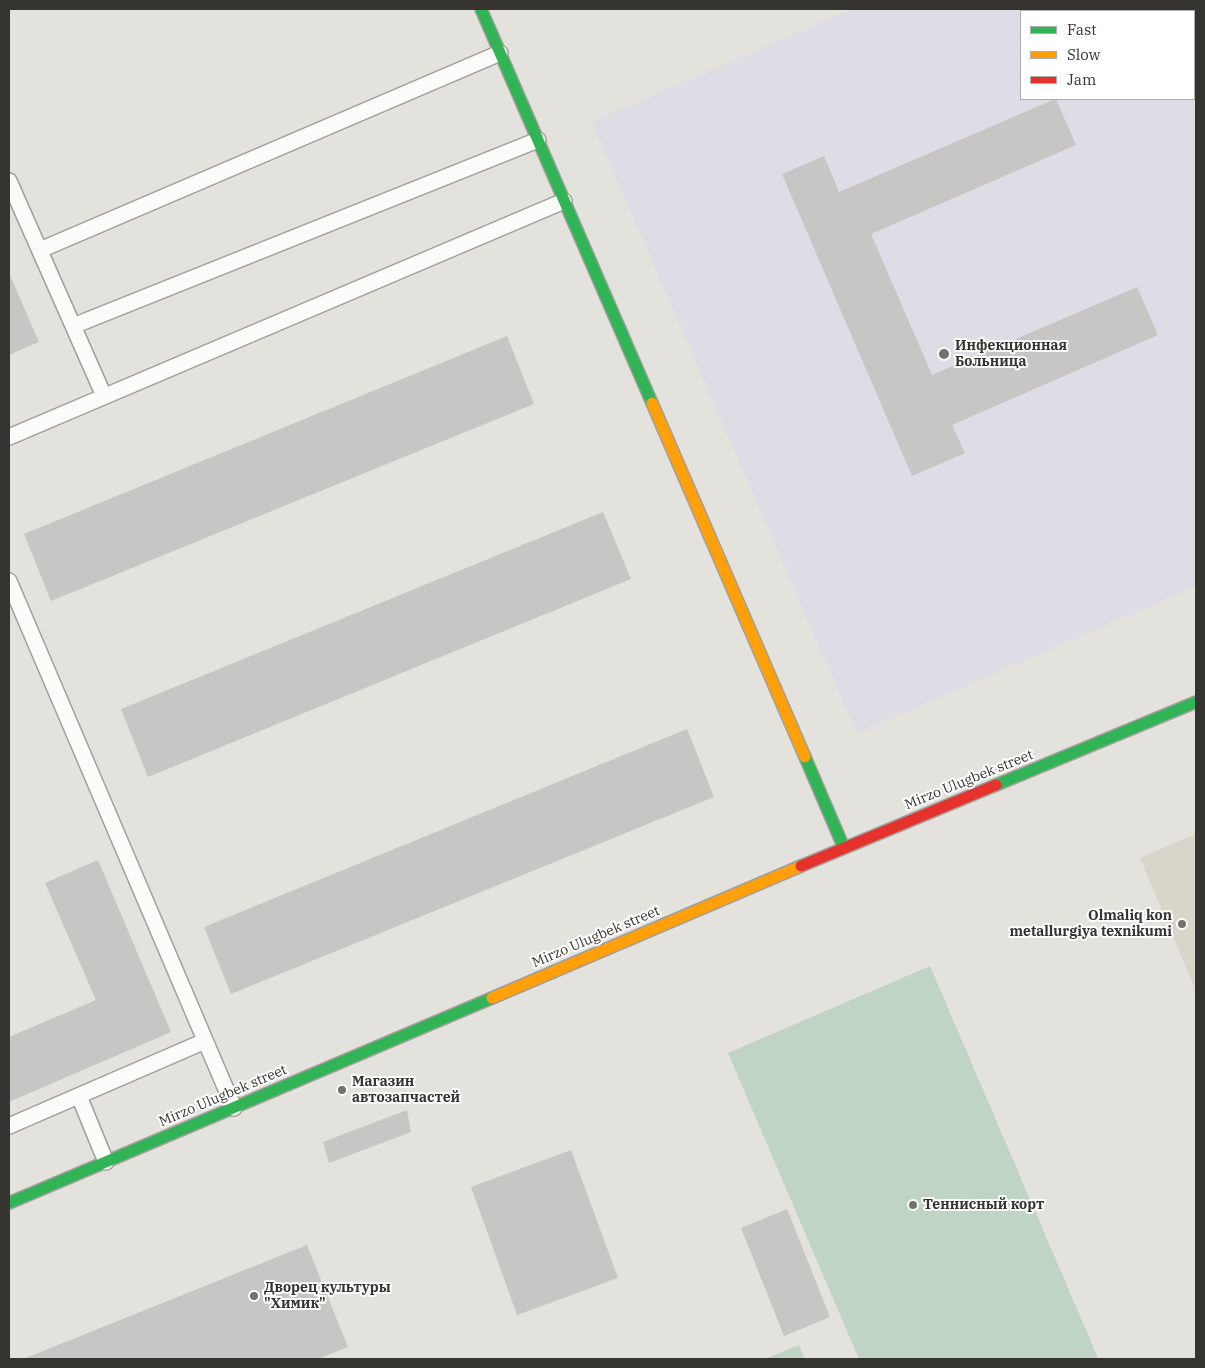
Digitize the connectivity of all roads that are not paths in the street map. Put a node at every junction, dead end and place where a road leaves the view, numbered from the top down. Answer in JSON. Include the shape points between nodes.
{"nodes":[{"id":1,"x":481,"y":9,"type":"edge"},
{"id":2,"x":500,"y":53,"type":"junction"},
{"id":3,"x":538,"y":140,"type":"junction"},
{"id":4,"x":9,"y":181,"type":"edge"},
{"id":5,"x":564,"y":201,"type":"junction"},
{"id":6,"x":40,"y":250,"type":"junction"},
{"id":7,"x":73,"y":326,"type":"junction"},
{"id":8,"x":104,"y":396,"type":"junction"},
{"id":9,"x":9,"y":437,"type":"edge"},
{"id":10,"x":9,"y":581,"type":"edge"},
{"id":11,"x":1196,"y":702,"type":"edge"},
{"id":12,"x":844,"y":848,"type":"junction"},
{"id":13,"x":205,"y":1041,"type":"junction"},
{"id":14,"x":79,"y":1096,"type":"junction"},
{"id":15,"x":234,"y":1108,"type":"junction"},
{"id":16,"x":9,"y":1126,"type":"edge"},
{"id":17,"x":106,"y":1162,"type":"junction"},
{"id":18,"x":9,"y":1203,"type":"edge"}],
"edges":[{"from":1,"to":2,"type":"main road"},
{"from":2,"to":3,"type":"main road"},
{"from":2,"to":6,"type":"lane"},
{"from":3,"to":5,"type":"main road"},
{"from":3,"to":7,"type":"lane"},
{"from":4,"to":6,"type":"lane"},
{"from":5,"to":8,"type":"lane"},
{"from":5,"to":12,"type":"main road"},
{"from":6,"to":7,"type":"lane"},
{"from":7,"to":8,"type":"lane"},
{"from":8,"to":9,"type":"lane"},
{"from":10,"to":13,"type":"lane"},
{"from":11,"to":12,"type":"main road","name":"Mirzo Ulugbek street"},
{"from":12,"to":15,"type":"main road","name":"Mirzo Ulugbek street"},
{"from":13,"to":14,"type":"lane"},
{"from":13,"to":15,"type":"lane"},
{"from":14,"to":16,"type":"lane"},
{"from":14,"to":17,"type":"lane"},
{"from":15,"to":17,"type":"main road","name":"Mirzo Ulugbek street"},
{"from":17,"to":18,"type":"main road","name":"Mirzo Ulugbek street"}]}
